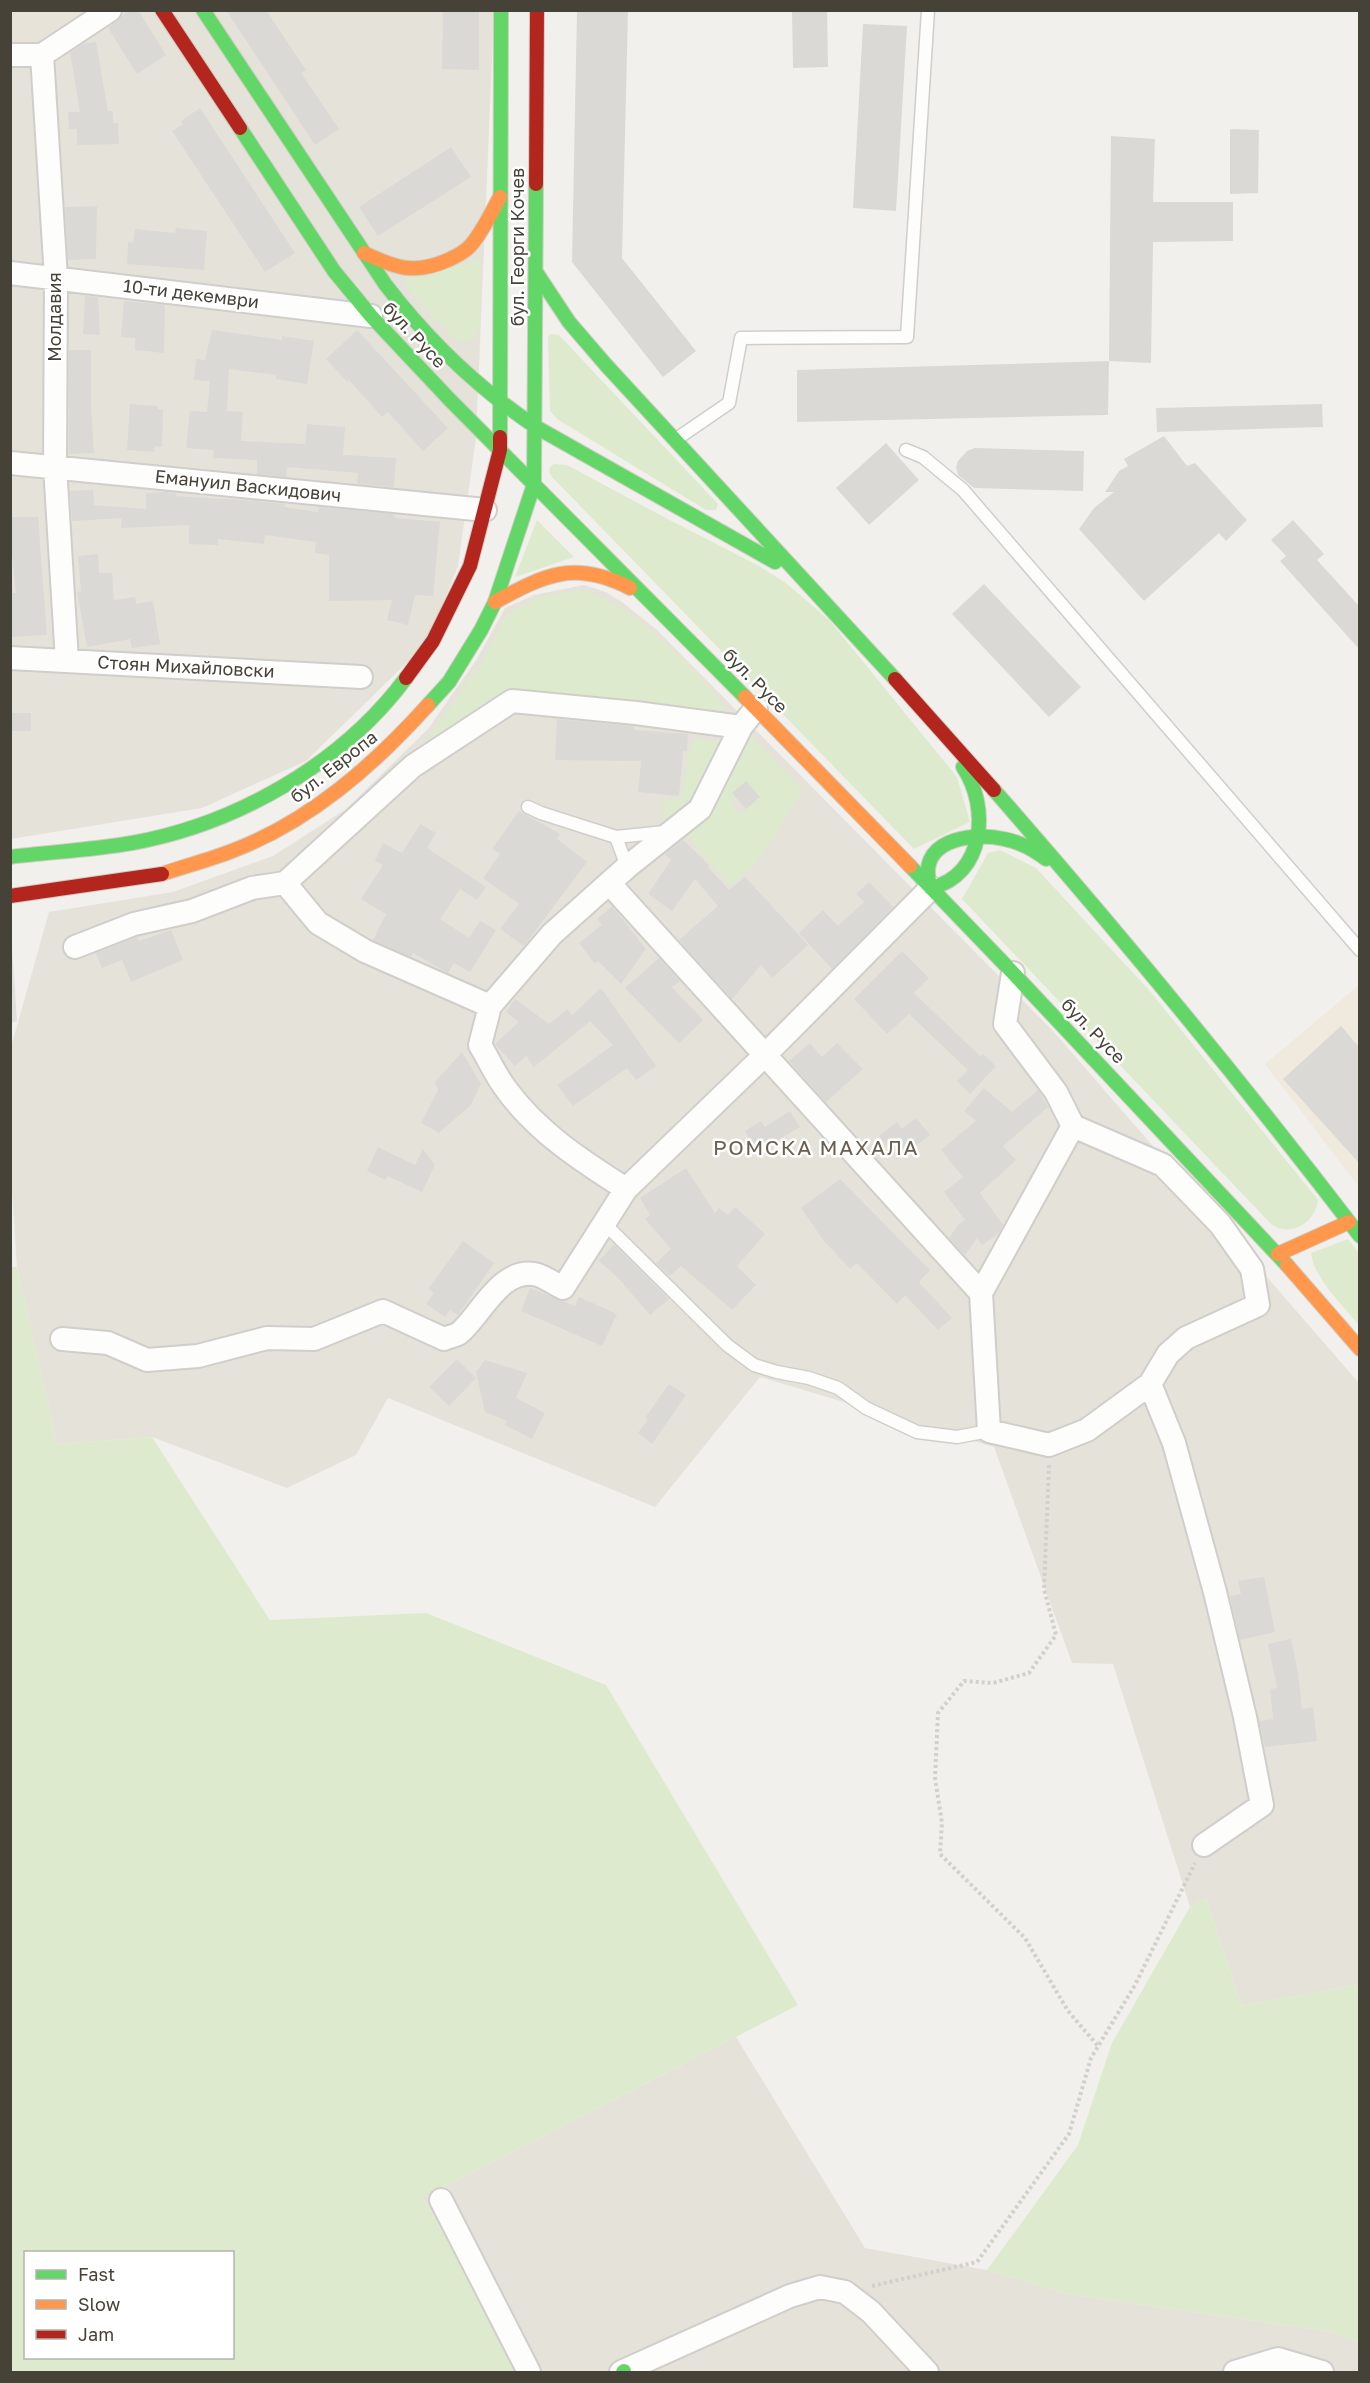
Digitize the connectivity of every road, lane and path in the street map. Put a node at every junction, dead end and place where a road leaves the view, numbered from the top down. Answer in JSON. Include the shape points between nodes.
{"nodes":[{"id":1,"x":110,"y":10,"type":"edge"},
{"id":2,"x":162,"y":10,"type":"edge"},
{"id":3,"x":203,"y":10,"type":"edge"},
{"id":4,"x":501,"y":10,"type":"edge"},
{"id":5,"x":537,"y":10,"type":"edge"},
{"id":6,"x":928,"y":10,"type":"edge"},
{"id":7,"x":10,"y":55,"type":"edge"},
{"id":8,"x":42,"y":55,"type":"junction"},
{"id":9,"x":501,"y":196,"type":"junction"},
{"id":10,"x":364,"y":254,"type":"junction"},
{"id":11,"x":536,"y":272,"type":"junction"},
{"id":12,"x":10,"y":273,"type":"edge"},
{"id":13,"x":56,"y":278,"type":"junction"},
{"id":14,"x":371,"y":316,"type":"junction"},
{"id":15,"x":500,"y":403,"type":"junction"},
{"id":16,"x":536,"y":427,"type":"junction"},
{"id":17,"x":675,"y":440,"type":"junction"},
{"id":18,"x":500,"y":450,"type":"junction"},
{"id":19,"x":906,"y":450,"type":"dead end"},
{"id":20,"x":10,"y":463,"type":"edge"},
{"id":21,"x":55,"y":466,"type":"junction"},
{"id":22,"x":534,"y":484,"type":"junction"},
{"id":23,"x":485,"y":510,"type":"junction"},
{"id":24,"x":810,"y":587,"type":"junction"},
{"id":25,"x":646,"y":597,"type":"junction"},
{"id":26,"x":495,"y":602,"type":"junction"},
{"id":27,"x":10,"y":658,"type":"edge"},
{"id":28,"x":67,"y":661,"type":"junction"},
{"id":29,"x":361,"y":676,"type":"dead end"},
{"id":30,"x":756,"y":708,"type":"junction"},
{"id":31,"x":937,"y":725,"type":"junction"},
{"id":32,"x":741,"y":727,"type":"junction"},
{"id":33,"x":528,"y":807,"type":"dead end"},
{"id":34,"x":672,"y":831,"type":"junction"},
{"id":35,"x":978,"y":836,"type":"junction"},
{"id":36,"x":616,"y":837,"type":"junction"},
{"id":37,"x":10,"y":857,"type":"edge"},
{"id":38,"x":627,"y":867,"type":"junction"},
{"id":39,"x":285,"y":883,"type":"junction"},
{"id":40,"x":609,"y":883,"type":"junction"},
{"id":41,"x":931,"y":888,"type":"junction"},
{"id":42,"x":1084,"y":893,"type":"junction"},
{"id":43,"x":10,"y":896,"type":"edge"},
{"id":44,"x":75,"y":947,"type":"dead end"},
{"id":45,"x":1359,"y":950,"type":"edge"},
{"id":46,"x":1013,"y":974,"type":"junction"},
{"id":47,"x":490,"y":1006,"type":"junction"},
{"id":48,"x":764,"y":1056,"type":"junction"},
{"id":49,"x":1073,"y":1126,"type":"junction"},
{"id":50,"x":626,"y":1189,"type":"junction"},
{"id":51,"x":1354,"y":1222,"type":"edge"},
{"id":52,"x":605,"y":1224,"type":"junction"},
{"id":53,"x":1359,"y":1236,"type":"edge"},
{"id":54,"x":1278,"y":1254,"type":"junction"},
{"id":55,"x":981,"y":1293,"type":"junction"},
{"id":56,"x":62,"y":1339,"type":"dead end"},
{"id":57,"x":1359,"y":1349,"type":"edge"},
{"id":58,"x":1150,"y":1384,"type":"junction"},
{"id":59,"x":989,"y":1431,"type":"junction"},
{"id":60,"x":1049,"y":1444,"type":"junction"},
{"id":61,"x":1204,"y":1845,"type":"joint"},
{"id":62,"x":1098,"y":2046,"type":"junction"},
{"id":63,"x":441,"y":2200,"type":"dead end"},
{"id":64,"x":845,"y":2292,"type":"junction"},
{"id":65,"x":623,"y":2372,"type":"edge"},
{"id":66,"x":529,"y":2373,"type":"edge"},
{"id":67,"x":927,"y":2373,"type":"edge"},
{"id":68,"x":1235,"y":2373,"type":"edge"},
{"id":69,"x":1322,"y":2373,"type":"edge"}],
"edges":[{"from":1,"to":8,"type":"street"},
{"from":2,"to":14,"type":"main road","name":"бул. Русе","via":[[334,271]]},
{"from":3,"to":10,"type":"main road","name":"бул. Русе"},
{"from":4,"to":9,"type":"main road","name":"бул. Георги Кочев"},
{"from":5,"to":11,"type":"main road","name":"бул. Георги Кочев"},
{"from":6,"to":17,"type":"lane","via":[[907,337],[741,338],[729,403]]},
{"from":7,"to":8,"type":"street"},
{"from":8,"to":13,"type":"street","name":"Молдавия"},
{"from":9,"to":10,"type":"main road","via":[[474,241],[458,256],[444,262],[416,270],[403,269]]},
{"from":9,"to":15,"type":"main road","name":"бул. Георги Кочев"},
{"from":10,"to":15,"type":"main road","name":"бул. Русе","via":[[404,309]]},
{"from":11,"to":16,"type":"main road","name":"бул. Георги Кочев"},
{"from":11,"to":17,"type":"main road","name":"бул. Русе","via":[[569,322]]},
{"from":12,"to":13,"type":"street","name":"10-ти декември"},
{"from":13,"to":14,"type":"street","name":"10-ти декември"},
{"from":13,"to":21,"type":"street","name":"Молдавия"},
{"from":14,"to":18,"type":"main road","name":"бул. Русе"},
{"from":15,"to":16,"type":"main road","name":"бул. Русе"},
{"from":15,"to":18,"type":"main road","name":"бул. Георги Кочев"},
{"from":16,"to":22,"type":"main road","name":"бул. Георги Кочев"},
{"from":16,"to":24,"type":"main road","name":"бул. Русе","via":[[757,551]]},
{"from":17,"to":24,"type":"main road","name":"бул. Русе"},
{"from":18,"to":22,"type":"main road","name":"бул. Русе"},
{"from":18,"to":23,"type":"main road","name":"бул. Европа"},
{"from":19,"to":45,"type":"lane","via":[[923,457],[963,490]]},
{"from":20,"to":21,"type":"street","name":"Емануил Васкидович"},
{"from":21,"to":23,"type":"street","name":"Емануил Васкидович"},
{"from":21,"to":28,"type":"street","name":"Молдавия"},
{"from":22,"to":25,"type":"main road","name":"бул. Русе"},
{"from":22,"to":26,"type":"main road","name":"бул. Европа"},
{"from":23,"to":37,"type":"main road","name":"бул. Европа","via":[[470,566],[433,641],[365,724],[314,765],[264,799],[200,826],[131,843]]},
{"from":24,"to":31,"type":"main road","name":"бул. Русе"},
{"from":25,"to":26,"type":"main road","via":[[613,577],[579,571],[535,581]]},
{"from":25,"to":30,"type":"main road","name":"бул. Русе"},
{"from":26,"to":43,"type":"main road","name":"бул. Европа","via":[[448,682],[390,748],[345,786],[286,825],[233,851],[162,874]]},
{"from":27,"to":28,"type":"street","name":"Стоян Михайловски"},
{"from":28,"to":29,"type":"street","name":"Стоян Михайловски"},
{"from":30,"to":32,"type":"street"},
{"from":30,"to":41,"type":"main road","name":"бул. Русе"},
{"from":31,"to":35,"type":"main road","via":[[975,788]]},
{"from":31,"to":42,"type":"main road","name":"бул. Русе"},
{"from":32,"to":34,"type":"street","via":[[700,809]]},
{"from":32,"to":39,"type":"street","via":[[513,702],[413,766]]},
{"from":33,"to":36,"type":"lane"},
{"from":34,"to":36,"type":"lane"},
{"from":34,"to":38,"type":"street"},
{"from":35,"to":41,"type":"main road","via":[[961,873],[949,885]]},
{"from":35,"to":41,"type":"main road","via":[[950,844],[931,857],[926,867]]},
{"from":35,"to":42,"type":"main road","via":[[1033,849]]},
{"from":36,"to":38,"type":"lane"},
{"from":38,"to":40,"type":"street"},
{"from":39,"to":44,"type":"street","via":[[252,888],[192,911],[134,924]]},
{"from":39,"to":47,"type":"street","via":[[318,923],[365,951]]},
{"from":40,"to":47,"type":"street","via":[[552,934]]},
{"from":40,"to":48,"type":"street"},
{"from":41,"to":46,"type":"main road","name":"бул. Русе"},
{"from":41,"to":48,"type":"street"},
{"from":42,"to":51,"type":"main road","name":"бул. Русе"},
{"from":46,"to":49,"type":"street","via":[[1005,1024],[1056,1092]]},
{"from":46,"to":54,"type":"main road","name":"бул. Русе"},
{"from":47,"to":50,"type":"street","via":[[480,1045],[505,1089],[537,1126]]},
{"from":48,"to":50,"type":"street"},
{"from":48,"to":55,"type":"street"},
{"from":49,"to":55,"type":"street"},
{"from":49,"to":58,"type":"street","via":[[1163,1165],[1220,1224],[1252,1269],[1258,1305],[1186,1338],[1168,1354]]},
{"from":50,"to":52,"type":"street"},
{"from":51,"to":53,"type":"main road","name":"бул. Русе"},
{"from":51,"to":54,"type":"main road"},
{"from":52,"to":56,"type":"street","via":[[563,1288],[536,1275],[512,1279],[493,1292],[458,1334],[444,1339],[382,1311],[314,1339],[267,1338],[198,1356],[157,1360],[147,1360],[108,1343]]},
{"from":52,"to":59,"type":"lane","via":[[727,1345],[754,1365],[838,1388],[866,1408],[917,1432],[957,1437]]},
{"from":54,"to":57,"type":"main road","name":"бул. Русе"},
{"from":55,"to":59,"type":"street"},
{"from":58,"to":60,"type":"street","via":[[1087,1430]]},
{"from":58,"to":61,"type":"street","via":[[1174,1443],[1215,1592],[1262,1804]]},
{"from":59,"to":60,"type":"street"},
{"from":60,"to":62,"type":"path","via":[[1044,1589],[1056,1635],[1029,1673],[993,1683],[964,1681],[938,1713],[935,1778],[942,1823],[940,1854],[1025,1938],[1068,2011]]},
{"from":61,"to":62,"type":"path","via":[[1135,1984]]},
{"from":62,"to":64,"type":"path","via":[[1069,2134],[977,2262]]},
{"from":63,"to":66,"type":"street"},
{"from":64,"to":65,"type":"street","via":[[820,2287],[790,2296]]},
{"from":64,"to":67,"type":"street","via":[[872,2312]]},
{"from":68,"to":69,"type":"street","via":[[1278,2359]]}]}
